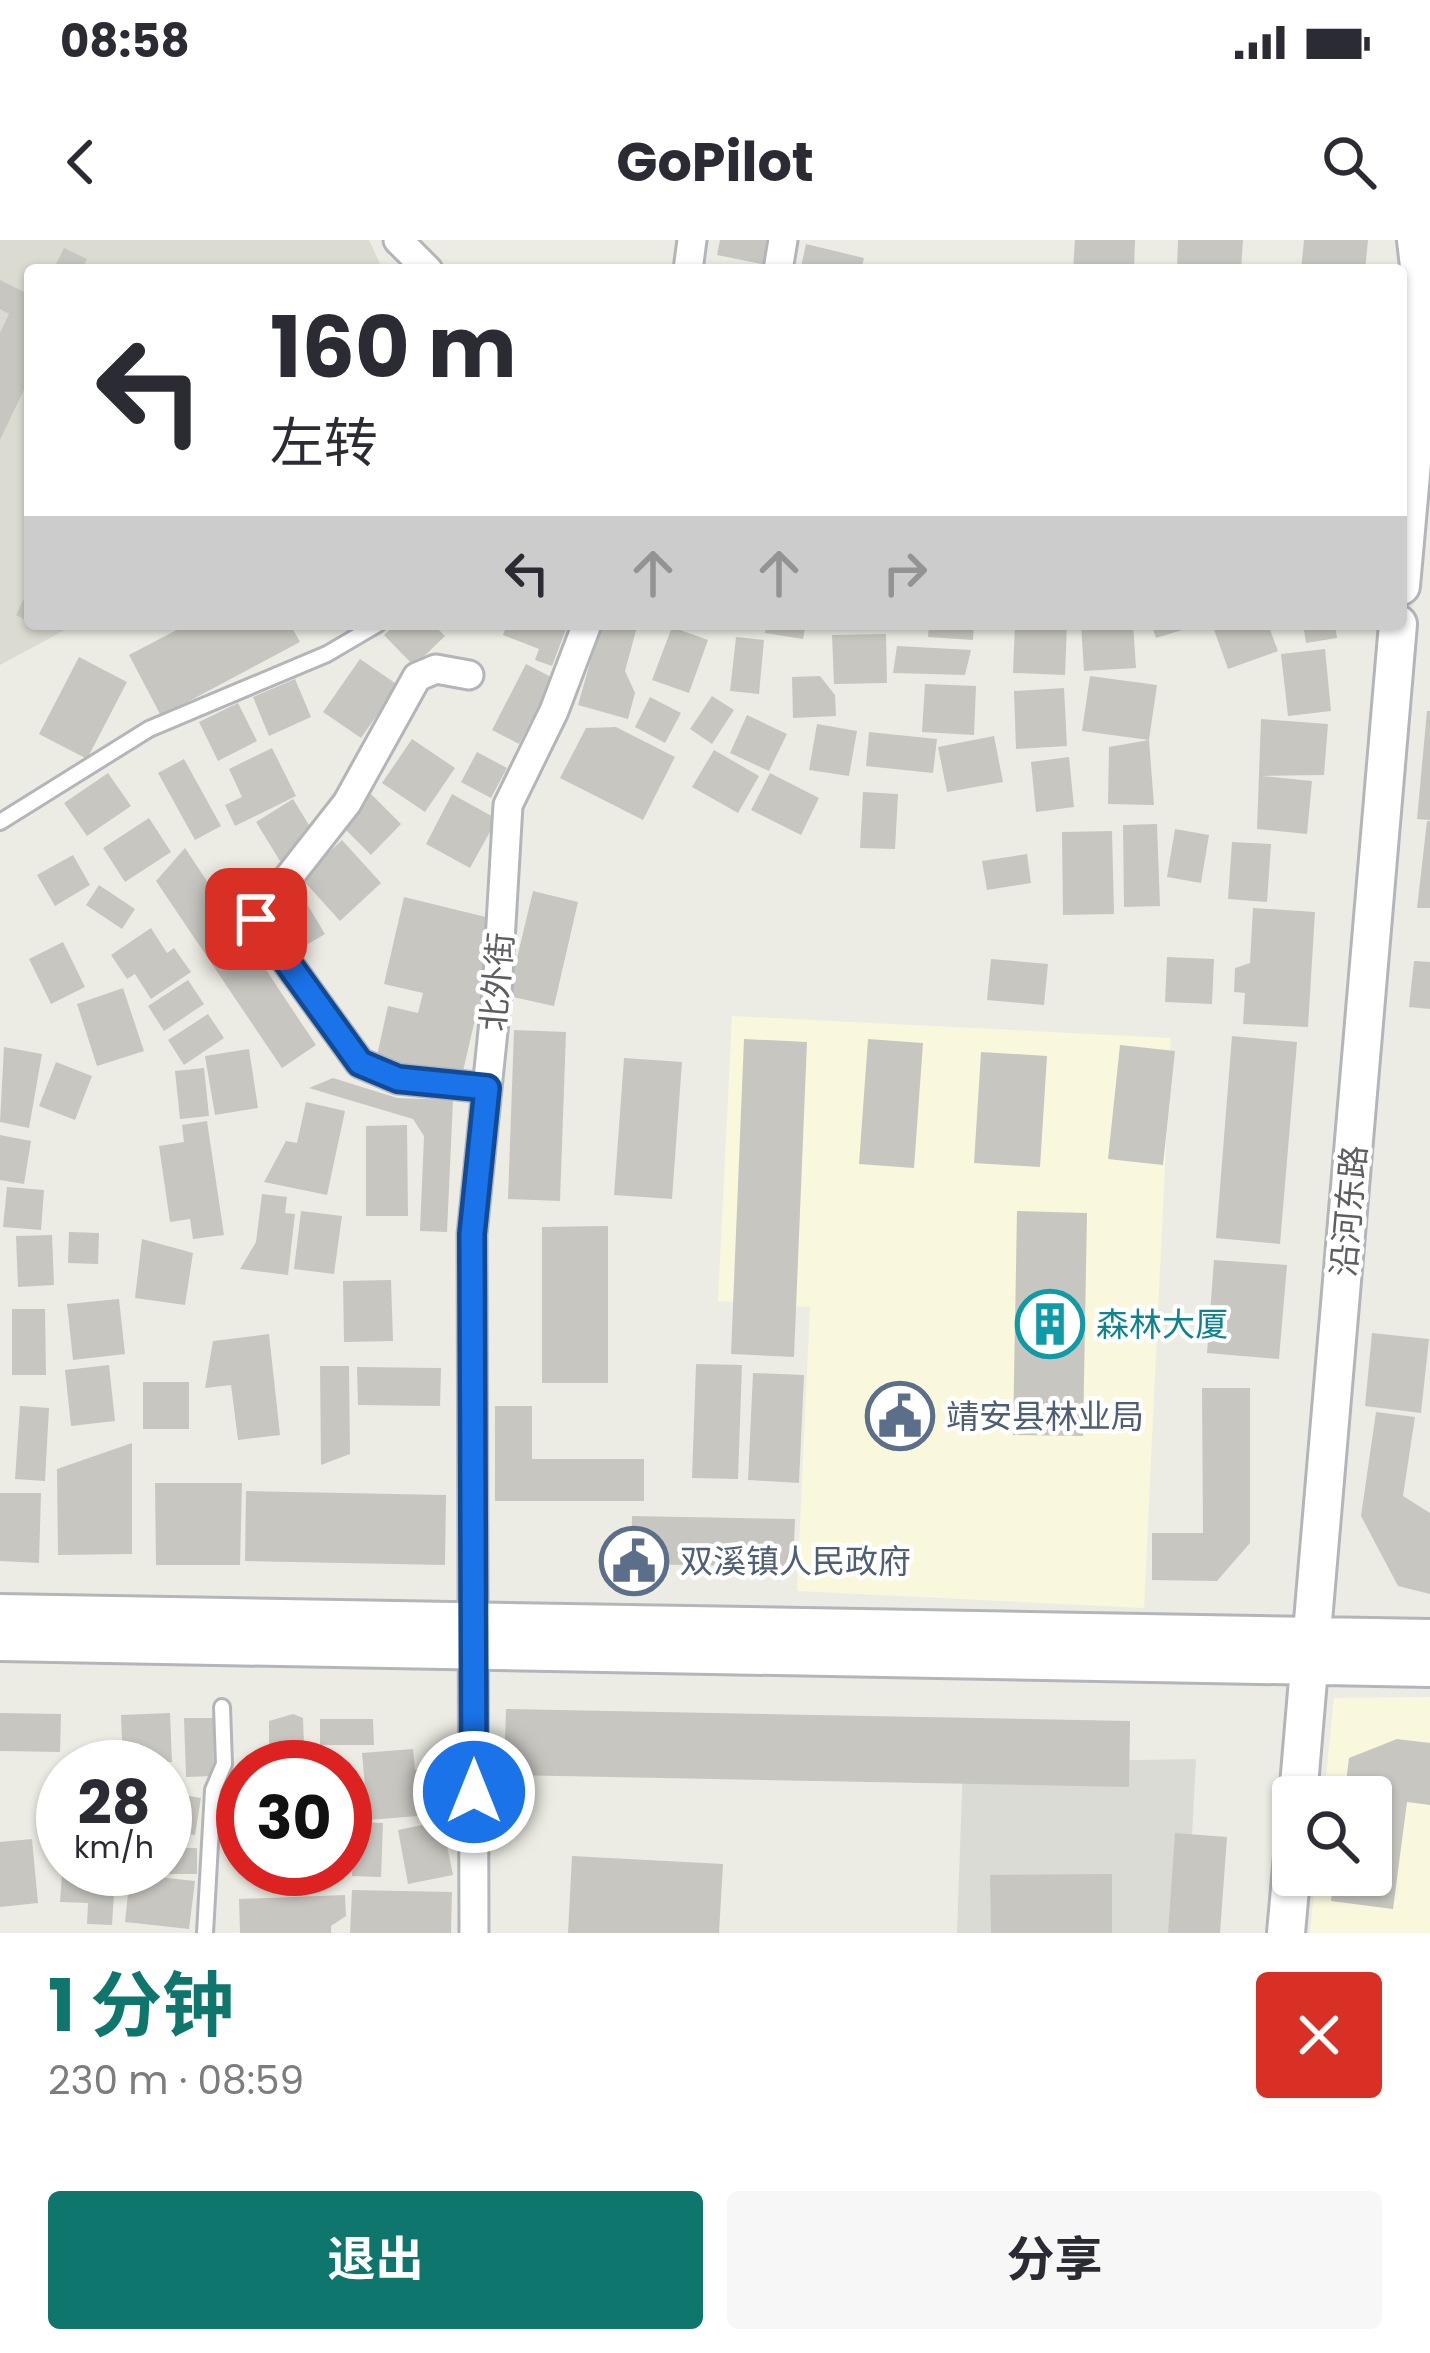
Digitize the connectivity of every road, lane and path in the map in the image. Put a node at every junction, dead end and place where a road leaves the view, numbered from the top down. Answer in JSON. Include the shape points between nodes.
{"nodes":[{"id":1,"x":398,"y":240,"type":"edge"},
{"id":2,"x":1416,"y":240,"type":"edge"},
{"id":3,"x":422,"y":264,"type":"edge"},
{"id":4,"x":1407,"y":438,"type":"edge"},
{"id":5,"x":368,"y":630,"type":"edge"},
{"id":6,"x":585,"y":630,"type":"edge"},
{"id":7,"x":1397,"y":630,"type":"edge"},
{"id":8,"x":469,"y":675,"type":"dead end"},
{"id":9,"x":0,"y":822,"type":"edge"},
{"id":10,"x":487,"y":1088,"type":"junction"},
{"id":11,"x":0,"y":1613,"type":"edge"},
{"id":12,"x":475,"y":1636,"type":"junction"},
{"id":13,"x":1430,"y":1638,"type":"edge"},
{"id":14,"x":0,"y":1642,"type":"edge"},
{"id":15,"x":1312,"y":1651,"type":"junction"},
{"id":16,"x":1430,"y":1668,"type":"edge"},
{"id":17,"x":222,"y":1707,"type":"dead end"},
{"id":18,"x":1300,"y":1776,"type":"edge"},
{"id":19,"x":1289,"y":1896,"type":"edge"},
{"id":20,"x":205,"y":1933,"type":"edge"},
{"id":21,"x":474,"y":1933,"type":"edge"},
{"id":22,"x":1286,"y":1933,"type":"edge"}],
"edges":[{"from":1,"to":3,"type":"street"},
{"from":2,"to":4,"type":"main road","via":[[1425,318]]},
{"from":5,"to":9,"type":"lane","via":[[149,729]]},
{"from":6,"to":10,"type":"street","name":"北外街","via":[[508,805]]},
{"from":7,"to":15,"type":"main road","name":"沿河东路"},
{"from":8,"to":10,"type":"street","via":[[436,669],[417,677],[346,803],[256,919],[360,1063],[398,1079]]},
{"from":10,"to":12,"type":"street","name":"北外街","via":[[472,1234]]},
{"from":11,"to":12,"type":"main road"},
{"from":12,"to":14,"type":"main road"},
{"from":12,"to":15,"type":"main road"},
{"from":12,"to":21,"type":"street","name":"北外街"},
{"from":13,"to":15,"type":"main road"},
{"from":15,"to":16,"type":"main road"},
{"from":15,"to":18,"type":"main road","name":"沿河东路"},
{"from":17,"to":20,"type":"lane","via":[[224,1764],[212,1790]]},
{"from":19,"to":22,"type":"main road"}]}
